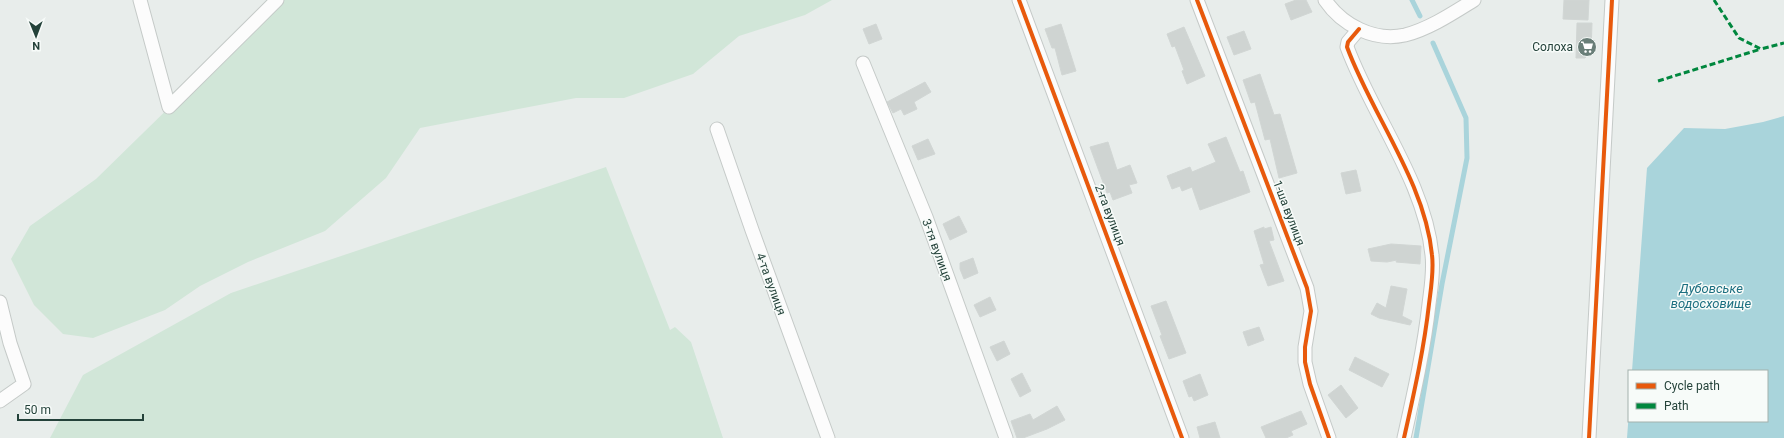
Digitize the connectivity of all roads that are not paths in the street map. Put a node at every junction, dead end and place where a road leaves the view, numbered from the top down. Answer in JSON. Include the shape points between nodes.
{"nodes":[{"id":1,"x":140,"y":0,"type":"edge"},
{"id":2,"x":277,"y":0,"type":"edge"},
{"id":3,"x":1019,"y":0,"type":"edge"},
{"id":4,"x":1196,"y":0,"type":"edge"},
{"id":5,"x":1325,"y":0,"type":"edge"},
{"id":6,"x":1474,"y":0,"type":"edge"},
{"id":7,"x":1612,"y":0,"type":"edge"},
{"id":8,"x":1359,"y":29,"type":"junction"},
{"id":9,"x":863,"y":63,"type":"dead end"},
{"id":10,"x":717,"y":129,"type":"dead end"},
{"id":11,"x":0,"y":302,"type":"edge"},
{"id":12,"x":5,"y":344,"type":"edge"},
{"id":13,"x":0,"y":401,"type":"edge"},
{"id":14,"x":828,"y":438,"type":"edge"},
{"id":15,"x":1006,"y":438,"type":"edge"},
{"id":16,"x":1182,"y":438,"type":"edge"},
{"id":17,"x":1329,"y":438,"type":"edge"},
{"id":18,"x":1404,"y":438,"type":"edge"},
{"id":19,"x":1589,"y":438,"type":"edge"}],
"edges":[{"from":1,"to":2,"type":"street","via":[[169,107]]},
{"from":3,"to":16,"type":"street","name":"2-га вулиця"},
{"from":4,"to":17,"type":"street","name":"1-ша вулиця","via":[[1307,288],[1311,312],[1305,362]]},
{"from":5,"to":8,"type":"street","via":[[1340,18]]},
{"from":6,"to":8,"type":"street","via":[[1406,35],[1388,36]]},
{"from":7,"to":19,"type":"street"},
{"from":8,"to":18,"type":"street","via":[[1348,42],[1347,48],[1398,152],[1426,225],[1432,256],[1426,332]]},
{"from":9,"to":15,"type":"street","name":"3-тя вулиця","via":[[926,217]]},
{"from":10,"to":14,"type":"street","name":"4-та вулиця"},
{"from":11,"to":12,"type":"street"},
{"from":12,"to":13,"type":"street","via":[[24,384]]}]}
